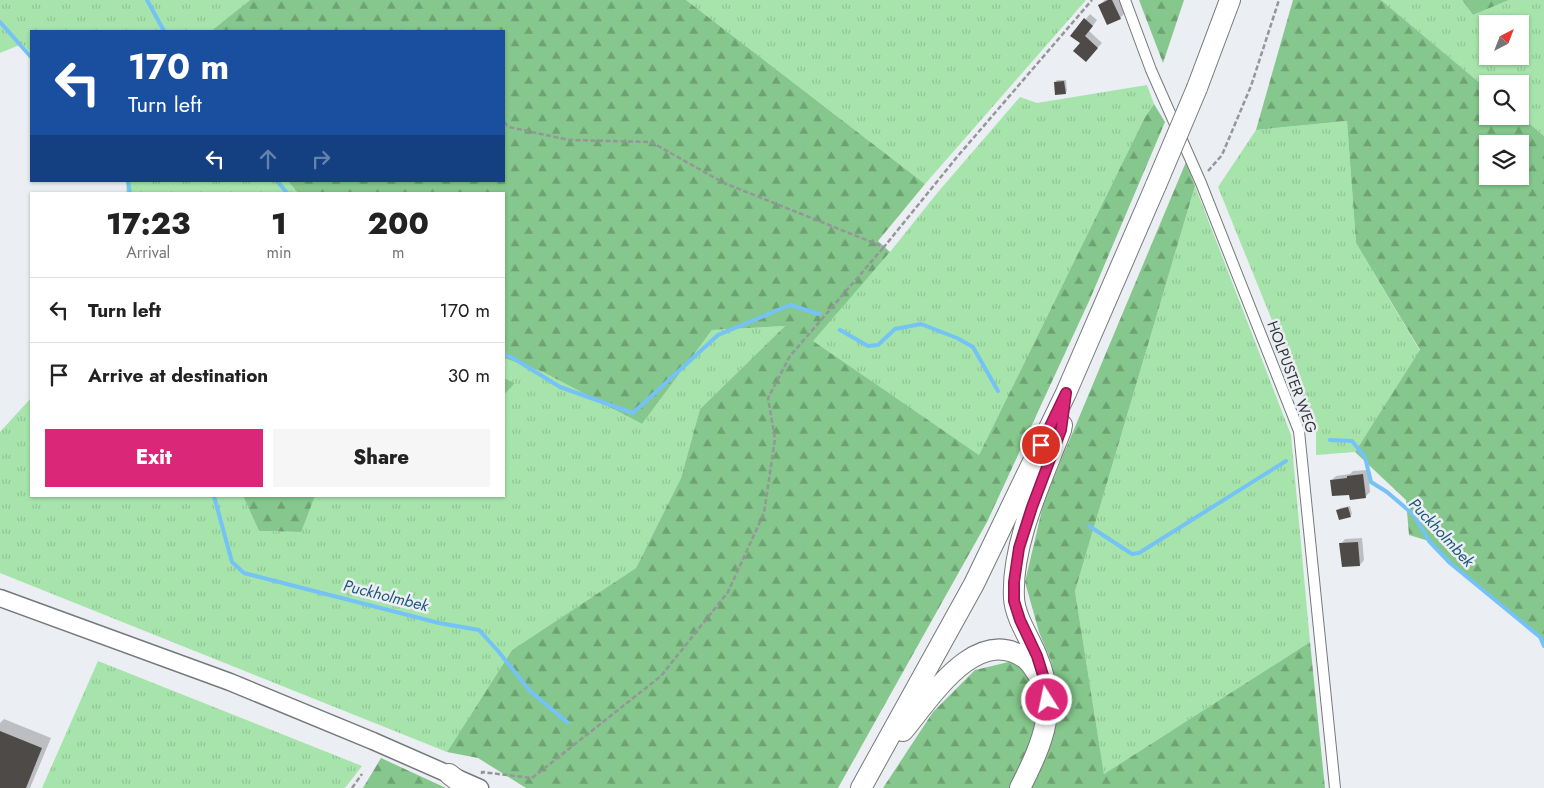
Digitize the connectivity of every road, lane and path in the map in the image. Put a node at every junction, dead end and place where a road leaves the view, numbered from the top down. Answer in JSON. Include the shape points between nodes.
{"nodes":[{"id":1,"x":1092,"y":0,"type":"edge"},
{"id":2,"x":1125,"y":0,"type":"edge"},
{"id":3,"x":1230,"y":0,"type":"edge"},
{"id":4,"x":1279,"y":0,"type":"edge"},
{"id":5,"x":505,"y":123,"type":"edge"},
{"id":6,"x":1206,"y":173,"type":"dead end"},
{"id":7,"x":884,"y":247,"type":"junction"},
{"id":8,"x":1066,"y":393,"type":"junction"},
{"id":9,"x":0,"y":598,"type":"edge"},
{"id":10,"x":1046,"y":685,"type":"junction"},
{"id":11,"x":871,"y":769,"type":"junction"},
{"id":12,"x":362,"y":774,"type":"dead end"},
{"id":13,"x":449,"y":774,"type":"joint"},
{"id":14,"x":352,"y":788,"type":"edge"},
{"id":15,"x":474,"y":788,"type":"edge"},
{"id":16,"x":861,"y":788,"type":"edge"},
{"id":17,"x":1020,"y":788,"type":"edge"},
{"id":18,"x":1334,"y":788,"type":"edge"}],
"edges":[{"from":1,"to":7,"type":"path"},
{"from":2,"to":18,"type":"street","name":"HOLPUSTER WEG","via":[[1299,431]]},
{"from":3,"to":8,"type":"highway","bridge":true,"via":[[1197,88]]},
{"from":4,"to":6,"type":"path","via":[[1251,86],[1222,155]]},
{"from":5,"to":7,"type":"path","via":[[509,127],[569,140],[651,142],[724,183]]},
{"from":7,"to":15,"type":"path","via":[[790,356],[768,398],[775,439],[764,513],[728,592],[661,676],[532,778],[482,772]]},
{"from":8,"to":10,"type":"highway","via":[[1061,430],[1019,548],[1014,582],[1014,601]]},
{"from":8,"to":11,"type":"highway","via":[[974,584]]},
{"from":9,"to":13,"type":"main road","via":[[230,682]]},
{"from":10,"to":11,"type":"highway","via":[[1027,660],[1013,652],[998,648],[984,651],[951,673]]},
{"from":10,"to":17,"type":"highway","via":[[1048,714],[1044,732]]},
{"from":11,"to":16,"type":"highway"},
{"from":12,"to":14,"type":"path"},
{"from":13,"to":15,"type":"highway"}]}
